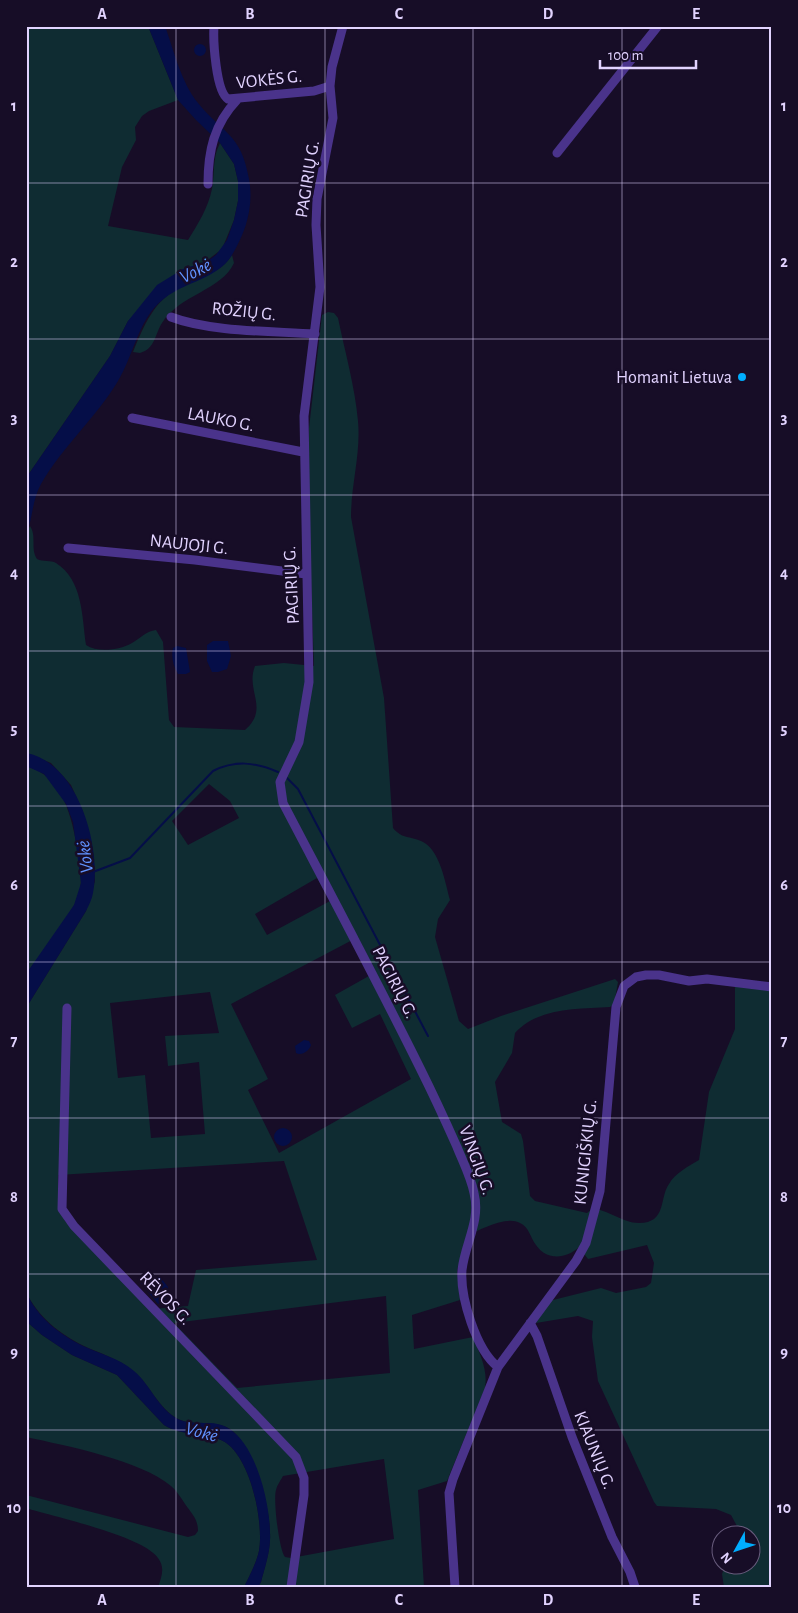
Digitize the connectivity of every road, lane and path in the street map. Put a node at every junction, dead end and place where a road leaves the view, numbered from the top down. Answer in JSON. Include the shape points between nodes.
{"nodes":[{"id":1,"x":214,"y":26,"type":"edge"},
{"id":2,"x":343,"y":26,"type":"edge"},
{"id":3,"x":658,"y":26,"type":"edge"},
{"id":4,"x":330,"y":86,"type":"junction"},
{"id":5,"x":237,"y":100,"type":"junction"},
{"id":6,"x":558,"y":153,"type":"dead end"},
{"id":7,"x":208,"y":184,"type":"dead end"},
{"id":8,"x":171,"y":317,"type":"dead end"},
{"id":9,"x":315,"y":334,"type":"junction"},
{"id":10,"x":132,"y":418,"type":"dead end"},
{"id":11,"x":303,"y":452,"type":"junction"},
{"id":12,"x":68,"y":548,"type":"dead end"},
{"id":13,"x":306,"y":574,"type":"junction"},
{"id":14,"x":772,"y":987,"type":"edge"},
{"id":15,"x":67,"y":1008,"type":"dead end"},
{"id":16,"x":438,"y":1104,"type":"joint"},
{"id":17,"x":530,"y":1323,"type":"junction"},
{"id":18,"x":498,"y":1367,"type":"junction"},
{"id":19,"x":290,"y":1587,"type":"edge"},
{"id":20,"x":455,"y":1587,"type":"edge"},
{"id":21,"x":634,"y":1587,"type":"edge"}],
"edges":[{"from":1,"to":5,"type":"street","name":"VOKĖS G.","via":[[221,91],[228,100]]},
{"from":2,"to":4,"type":"street","name":"PAGIRIŲ G."},
{"from":3,"to":6,"type":"street"},
{"from":4,"to":5,"type":"street","name":"VOKĖS G.","via":[[314,91]]},
{"from":4,"to":9,"type":"street","name":"PAGIRIŲ G.","via":[[333,118],[317,198],[320,287]]},
{"from":5,"to":7,"type":"street","via":[[212,138]]},
{"from":8,"to":9,"type":"street","name":"ROŽIŲ G.","via":[[221,326]]},
{"from":9,"to":11,"type":"street","name":"PAGIRIŲ G.","via":[[304,416]]},
{"from":10,"to":11,"type":"street","name":"LAUKO G."},
{"from":11,"to":13,"type":"street","name":"PAGIRIŲ G."},
{"from":12,"to":13,"type":"street","name":"NAUJOJI G."},
{"from":13,"to":16,"type":"street","name":"PAGIRIŲ G.","via":[[309,682],[299,742],[280,782],[280,792]]},
{"from":14,"to":17,"type":"street","name":"KUNIGIŠKIŲ G.","via":[[707,979],[689,982],[659,975],[636,978],[624,986],[616,1007],[600,1191],[586,1243]]},
{"from":15,"to":19,"type":"street","name":"RĖVOS G.","via":[[62,1209],[74,1226],[296,1456],[304,1478],[304,1496]]},
{"from":16,"to":18,"type":"street","name":"VINGIŲ G.","via":[[474,1193],[476,1217],[462,1270],[465,1302],[479,1341]]},
{"from":17,"to":18,"type":"street","name":"KUNIGIŠKIŲ G."},
{"from":17,"to":21,"type":"street","name":"KIAUNIŲ G.","via":[[572,1437]]},
{"from":18,"to":20,"type":"street","name":"KUNIGIŠKIŲ G.","via":[[449,1494]]}]}
